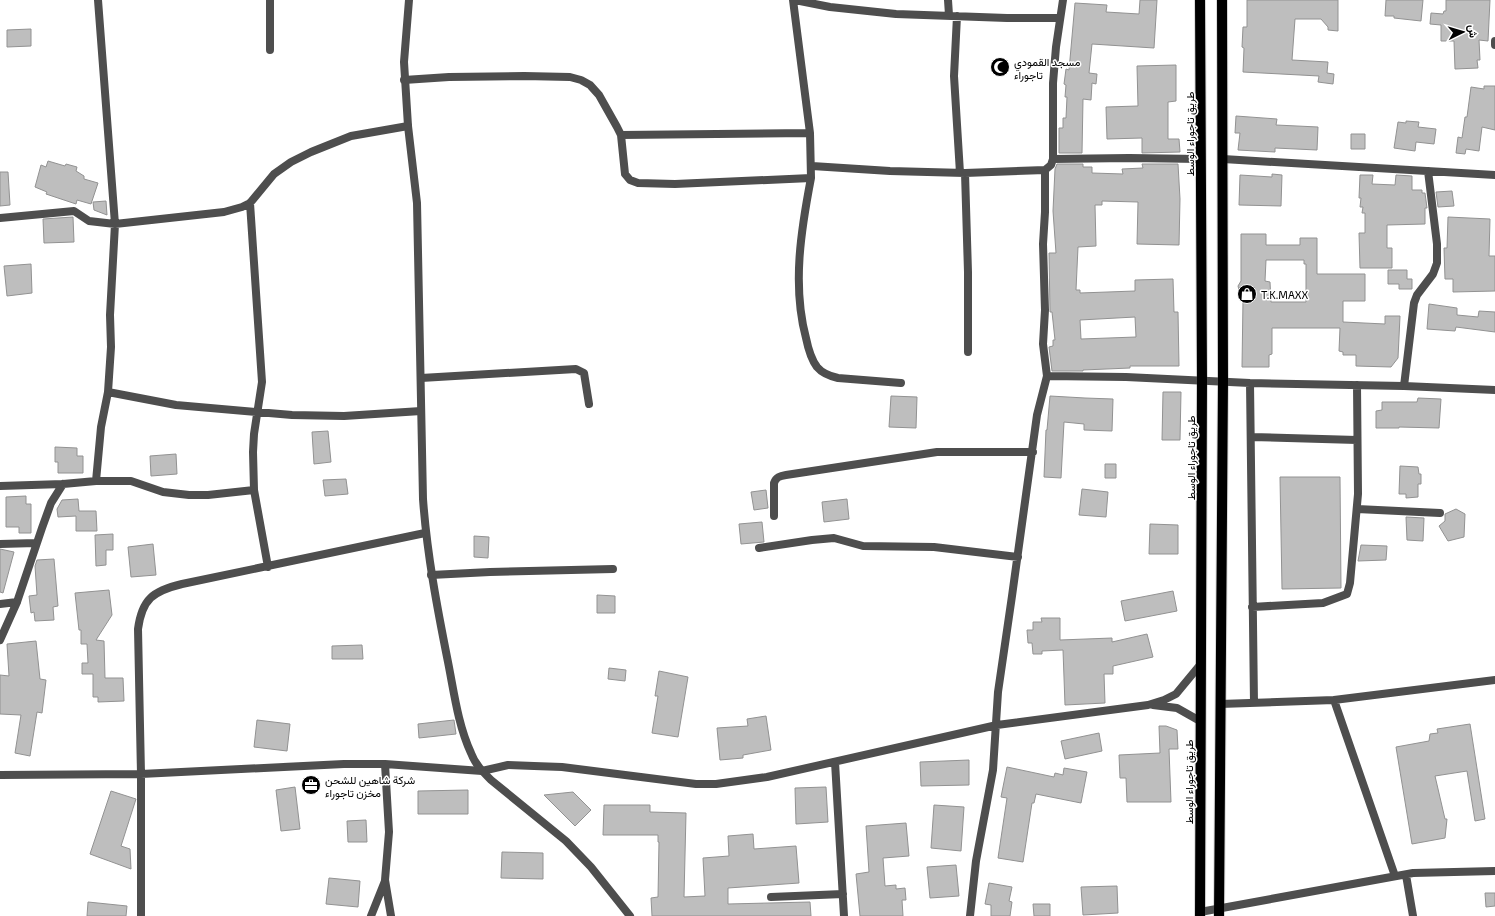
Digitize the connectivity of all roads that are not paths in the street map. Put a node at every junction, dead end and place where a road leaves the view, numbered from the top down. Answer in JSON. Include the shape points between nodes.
{"nodes":[{"id":1,"x":98,"y":0,"type":"edge"},
{"id":2,"x":270,"y":0,"type":"edge"},
{"id":3,"x":409,"y":0,"type":"edge"},
{"id":4,"x":794,"y":0,"type":"edge"},
{"id":5,"x":948,"y":0,"type":"edge"},
{"id":6,"x":1064,"y":0,"type":"edge"},
{"id":7,"x":1200,"y":0,"type":"edge"},
{"id":8,"x":1222,"y":0,"type":"edge"},
{"id":9,"x":953,"y":16,"type":"junction"},
{"id":10,"x":1060,"y":18,"type":"junction"},
{"id":11,"x":1495,"y":41,"type":"edge"},
{"id":12,"x":1495,"y":45,"type":"edge"},
{"id":13,"x":270,"y":50,"type":"dead end"},
{"id":14,"x":404,"y":80,"type":"junction"},
{"id":15,"x":408,"y":126,"type":"junction"},
{"id":16,"x":810,"y":133,"type":"junction"},
{"id":17,"x":621,"y":135,"type":"junction"},
{"id":18,"x":1053,"y":159,"type":"junction"},
{"id":19,"x":1201,"y":159,"type":"junction"},
{"id":20,"x":1223,"y":159,"type":"junction"},
{"id":21,"x":812,"y":166,"type":"junction"},
{"id":22,"x":1045,"y":170,"type":"junction"},
{"id":23,"x":1428,"y":171,"type":"junction"},
{"id":24,"x":962,"y":173,"type":"junction"},
{"id":25,"x":1495,"y":175,"type":"edge"},
{"id":26,"x":812,"y":178,"type":"junction"},
{"id":27,"x":250,"y":203,"type":"junction"},
{"id":28,"x":0,"y":218,"type":"edge"},
{"id":29,"x":115,"y":224,"type":"junction"},
{"id":30,"x":968,"y":352,"type":"dead end"},
{"id":31,"x":1047,"y":376,"type":"junction"},
{"id":32,"x":420,"y":378,"type":"junction"},
{"id":33,"x":1202,"y":380,"type":"junction"},
{"id":34,"x":1223,"y":381,"type":"junction"},
{"id":35,"x":901,"y":383,"type":"dead end"},
{"id":36,"x":1250,"y":383,"type":"junction"},
{"id":37,"x":1357,"y":385,"type":"junction"},
{"id":38,"x":1404,"y":386,"type":"junction"},
{"id":39,"x":1495,"y":390,"type":"edge"},
{"id":40,"x":108,"y":392,"type":"junction"},
{"id":41,"x":590,"y":404,"type":"dead end"},
{"id":42,"x":421,"y":411,"type":"junction"},
{"id":43,"x":257,"y":412,"type":"junction"},
{"id":44,"x":1251,"y":437,"type":"junction"},
{"id":45,"x":1357,"y":440,"type":"junction"},
{"id":46,"x":1032,"y":452,"type":"junction"},
{"id":47,"x":96,"y":480,"type":"junction"},
{"id":48,"x":63,"y":484,"type":"junction"},
{"id":49,"x":0,"y":486,"type":"edge"},
{"id":50,"x":254,"y":490,"type":"junction"},
{"id":51,"x":1357,"y":509,"type":"junction"},
{"id":52,"x":1440,"y":514,"type":"dead end"},
{"id":53,"x":774,"y":516,"type":"dead end"},
{"id":54,"x":426,"y":533,"type":"junction"},
{"id":55,"x":36,"y":543,"type":"junction"},
{"id":56,"x":0,"y":544,"type":"edge"},
{"id":57,"x":759,"y":548,"type":"dead end"},
{"id":58,"x":1018,"y":557,"type":"junction"},
{"id":59,"x":268,"y":567,"type":"junction"},
{"id":60,"x":613,"y":569,"type":"dead end"},
{"id":61,"x":431,"y":575,"type":"junction"},
{"id":62,"x":18,"y":602,"type":"junction"},
{"id":63,"x":0,"y":604,"type":"edge"},
{"id":64,"x":1252,"y":607,"type":"junction"},
{"id":65,"x":0,"y":640,"type":"edge"},
{"id":66,"x":1200,"y":665,"type":"junction"},
{"id":67,"x":1495,"y":680,"type":"edge"},
{"id":68,"x":1334,"y":700,"type":"junction"},
{"id":69,"x":1254,"y":703,"type":"junction"},
{"id":70,"x":1220,"y":704,"type":"junction"},
{"id":71,"x":1148,"y":705,"type":"junction"},
{"id":72,"x":1200,"y":721,"type":"junction"},
{"id":73,"x":997,"y":725,"type":"junction"},
{"id":74,"x":835,"y":762,"type":"junction"},
{"id":75,"x":385,"y":764,"type":"junction"},
{"id":76,"x":482,"y":771,"type":"junction"},
{"id":77,"x":141,"y":774,"type":"junction"},
{"id":78,"x":0,"y":775,"type":"edge"},
{"id":79,"x":1495,"y":871,"type":"edge"},
{"id":80,"x":1406,"y":875,"type":"junction"},
{"id":81,"x":1395,"y":876,"type":"junction"},
{"id":82,"x":385,"y":880,"type":"junction"},
{"id":83,"x":843,"y":894,"type":"junction"},
{"id":84,"x":771,"y":897,"type":"dead end"},
{"id":85,"x":1219,"y":913,"type":"edge"},
{"id":86,"x":1200,"y":914,"type":"edge"},
{"id":87,"x":141,"y":916,"type":"edge"},
{"id":88,"x":371,"y":916,"type":"edge"},
{"id":89,"x":391,"y":916,"type":"edge"},
{"id":90,"x":630,"y":916,"type":"edge"},
{"id":91,"x":844,"y":916,"type":"edge"},
{"id":92,"x":970,"y":916,"type":"edge"},
{"id":93,"x":1413,"y":916,"type":"edge"}],
"edges":[{"from":1,"to":29,"type":"street"},
{"from":2,"to":13,"type":"street"},
{"from":3,"to":14,"type":"street"},
{"from":4,"to":9,"type":"street","via":[[890,14]]},
{"from":4,"to":16,"type":"street"},
{"from":5,"to":9,"type":"street"},
{"from":6,"to":10,"type":"street"},
{"from":7,"to":19,"type":"main road","name":"طريق تاجوراء الوسط"},
{"from":8,"to":20,"type":"main road"},
{"from":9,"to":10,"type":"street"},
{"from":9,"to":24,"type":"street","via":[[954,76]]},
{"from":10,"to":18,"type":"street","via":[[1053,83]]},
{"from":11,"to":12,"type":"street"},
{"from":14,"to":15,"type":"street"},
{"from":14,"to":17,"type":"street","via":[[449,77],[570,77],[590,85],[599,95]]},
{"from":15,"to":27,"type":"street","via":[[351,136],[311,152],[274,174]]},
{"from":15,"to":32,"type":"street","via":[[417,203]]},
{"from":16,"to":17,"type":"street"},
{"from":16,"to":21,"type":"street"},
{"from":17,"to":26,"type":"street","via":[[625,174],[630,180],[638,183],[675,184]]},
{"from":18,"to":19,"type":"street"},
{"from":18,"to":22,"type":"street"},
{"from":19,"to":33,"type":"main road","name":"طريق تاجوراء الوسط"},
{"from":20,"to":23,"type":"street"},
{"from":20,"to":34,"type":"main road"},
{"from":21,"to":24,"type":"street"},
{"from":21,"to":26,"type":"street"},
{"from":22,"to":24,"type":"street"},
{"from":22,"to":31,"type":"street","via":[[1043,244],[1046,310],[1043,344]]},
{"from":23,"to":25,"type":"street"},
{"from":23,"to":38,"type":"street","via":[[1437,263],[1414,303]]},
{"from":24,"to":30,"type":"street","via":[[968,272]]},
{"from":26,"to":35,"type":"street","via":[[802,238],[799,277],[803,330],[811,357],[816,366],[830,376]]},
{"from":27,"to":29,"type":"street","via":[[224,212]]},
{"from":27,"to":43,"type":"street","via":[[262,382]]},
{"from":28,"to":29,"type":"street","via":[[74,211],[89,221]]},
{"from":29,"to":40,"type":"street"},
{"from":31,"to":33,"type":"street"},
{"from":31,"to":46,"type":"street","via":[[1037,415]]},
{"from":32,"to":41,"type":"street","via":[[576,369],[584,373]]},
{"from":32,"to":42,"type":"street"},
{"from":33,"to":34,"type":"street"},
{"from":33,"to":66,"type":"main road","name":"طريق تاجوراء الوسط"},
{"from":34,"to":36,"type":"street"},
{"from":34,"to":70,"type":"main road"},
{"from":36,"to":37,"type":"street"},
{"from":36,"to":44,"type":"street"},
{"from":37,"to":38,"type":"street"},
{"from":37,"to":45,"type":"street"},
{"from":38,"to":39,"type":"street"},
{"from":40,"to":43,"type":"street","via":[[176,405]]},
{"from":40,"to":47,"type":"street","via":[[101,427]]},
{"from":42,"to":43,"type":"street","via":[[344,416]]},
{"from":42,"to":54,"type":"street"},
{"from":43,"to":50,"type":"street","via":[[253,452]]},
{"from":44,"to":45,"type":"street"},
{"from":44,"to":64,"type":"street"},
{"from":45,"to":51,"type":"street"},
{"from":46,"to":53,"type":"street","via":[[937,452],[786,475],[775,479]]},
{"from":46,"to":58,"type":"street"},
{"from":47,"to":48,"type":"street"},
{"from":47,"to":50,"type":"street","via":[[131,481],[163,492],[189,495]]},
{"from":48,"to":49,"type":"street"},
{"from":48,"to":55,"type":"street","via":[[51,503]]},
{"from":50,"to":59,"type":"street"},
{"from":51,"to":52,"type":"street"},
{"from":51,"to":64,"type":"street","via":[[1347,594],[1323,603]]},
{"from":54,"to":59,"type":"street"},
{"from":54,"to":61,"type":"street"},
{"from":55,"to":56,"type":"street"},
{"from":55,"to":62,"type":"street"},
{"from":57,"to":58,"type":"street","via":[[834,538],[863,546],[934,547]]},
{"from":58,"to":73,"type":"street","via":[[998,692]]},
{"from":59,"to":77,"type":"street","via":[[169,587],[150,596],[144,604],[138,629]]},
{"from":60,"to":61,"type":"street"},
{"from":61,"to":76,"type":"street","via":[[460,719],[471,755]]},
{"from":62,"to":63,"type":"street"},
{"from":62,"to":65,"type":"street"},
{"from":64,"to":69,"type":"street"},
{"from":66,"to":71,"type":"street","via":[[1176,694]]},
{"from":66,"to":72,"type":"main road","name":"طريق تاجوراء الوسط"},
{"from":67,"to":68,"type":"street"},
{"from":68,"to":69,"type":"street"},
{"from":68,"to":81,"type":"street"},
{"from":69,"to":70,"type":"street"},
{"from":70,"to":85,"type":"main road"},
{"from":71,"to":72,"type":"street","via":[[1177,708]]},
{"from":71,"to":73,"type":"street"},
{"from":72,"to":86,"type":"main road","name":"طريق تاجوراء الوسط"},
{"from":73,"to":74,"type":"street"},
{"from":73,"to":92,"type":"street","via":[[993,770],[976,861]]},
{"from":74,"to":76,"type":"street","via":[[767,777],[716,784],[696,784],[550,766],[508,765]]},
{"from":74,"to":83,"type":"street"},
{"from":75,"to":76,"type":"street"},
{"from":75,"to":77,"type":"street"},
{"from":75,"to":82,"type":"street","via":[[389,832]]},
{"from":76,"to":90,"type":"street","via":[[566,841],[591,867]]},
{"from":77,"to":78,"type":"street"},
{"from":77,"to":87,"type":"street"},
{"from":79,"to":80,"type":"street"},
{"from":80,"to":81,"type":"street"},
{"from":80,"to":93,"type":"street"},
{"from":81,"to":85,"type":"street"},
{"from":82,"to":88,"type":"street"},
{"from":82,"to":89,"type":"street"},
{"from":83,"to":84,"type":"street"},
{"from":83,"to":91,"type":"street"},
{"from":85,"to":86,"type":"street"}]}
